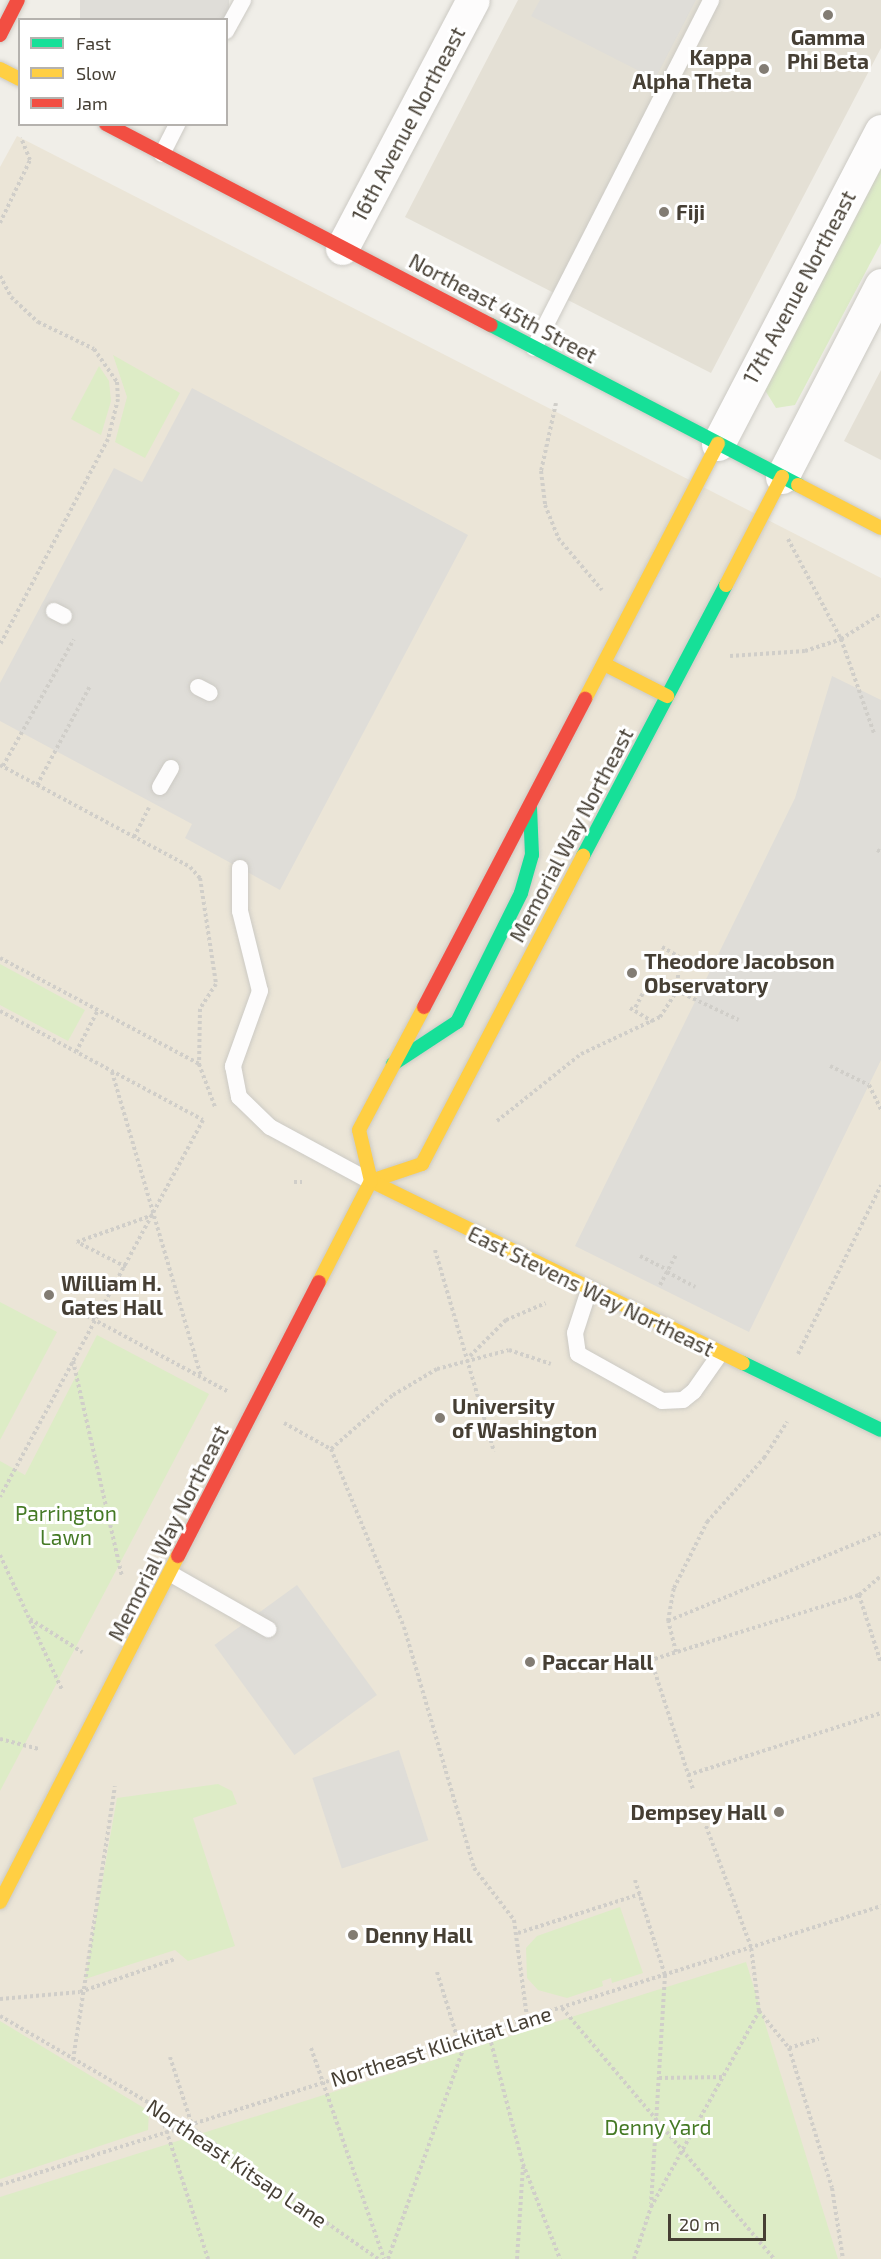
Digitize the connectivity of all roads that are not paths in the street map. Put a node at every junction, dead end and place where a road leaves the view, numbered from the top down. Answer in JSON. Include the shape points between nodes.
{"nodes":[{"id":1,"x":18,"y":0,"type":"edge"},
{"id":2,"x":243,"y":0,"type":"edge"},
{"id":3,"x":473,"y":0,"type":"edge"},
{"id":4,"x":711,"y":0,"type":"edge"},
{"id":5,"x":228,"y":27,"type":"edge"},
{"id":6,"x":0,"y":35,"type":"edge"},
{"id":7,"x":0,"y":69,"type":"edge"},
{"id":8,"x":18,"y":78,"type":"edge"},
{"id":9,"x":110,"y":126,"type":"edge"},
{"id":10,"x":176,"y":126,"type":"edge"},
{"id":11,"x":881,"y":130,"type":"edge"},
{"id":12,"x":162,"y":154,"type":"junction"},
{"id":13,"x":342,"y":248,"type":"junction"},
{"id":14,"x":881,"y":285,"type":"edge"},
{"id":15,"x":534,"y":348,"type":"junction"},
{"id":16,"x":718,"y":444,"type":"junction"},
{"id":17,"x":782,"y":477,"type":"junction"},
{"id":18,"x":881,"y":528,"type":"edge"},
{"id":19,"x":604,"y":664,"type":"junction"},
{"id":20,"x":667,"y":696,"type":"junction"},
{"id":21,"x":171,"y":768,"type":"dead end"},
{"id":22,"x":156,"y":795,"type":"road end"},
{"id":23,"x":530,"y":805,"type":"junction"},
{"id":24,"x":240,"y":868,"type":"dead end"},
{"id":25,"x":393,"y":1064,"type":"junction"},
{"id":26,"x":371,"y":1182,"type":"junction"},
{"id":27,"x":589,"y":1290,"type":"junction"},
{"id":28,"x":720,"y":1354,"type":"junction"},
{"id":29,"x":881,"y":1430,"type":"edge"},
{"id":30,"x":171,"y":1574,"type":"junction"},
{"id":31,"x":268,"y":1629,"type":"dead end"},
{"id":32,"x":0,"y":1902,"type":"edge"}],
"edges":[{"from":1,"to":6,"type":"street"},
{"from":2,"to":5,"type":"lane"},
{"from":3,"to":13,"type":"street","name":"16th Avenue Northeast"},
{"from":4,"to":15,"type":"lane"},
{"from":7,"to":8,"type":"street"},
{"from":9,"to":12,"type":"street","name":"Northeast 45th Street"},
{"from":10,"to":12,"type":"lane"},
{"from":11,"to":16,"type":"street","name":"17th Avenue Northeast"},
{"from":12,"to":13,"type":"street","name":"Northeast 45th Street"},
{"from":13,"to":15,"type":"street","name":"Northeast 45th Street"},
{"from":14,"to":17,"type":"street"},
{"from":15,"to":16,"type":"street","name":"Northeast 45th Street"},
{"from":16,"to":17,"type":"street","name":"Northeast 45th Street"},
{"from":16,"to":19,"type":"street"},
{"from":17,"to":18,"type":"street","name":"Northeast 45th Street"},
{"from":17,"to":20,"type":"street","name":"Memorial Way Northeast"},
{"from":19,"to":20,"type":"street"},
{"from":19,"to":23,"type":"street"},
{"from":20,"to":26,"type":"street","name":"Memorial Way Northeast","via":[[422,1164]]},
{"from":21,"to":22,"type":"lane"},
{"from":23,"to":25,"type":"street"},
{"from":23,"to":25,"type":"street","via":[[532,855],[521,893],[457,1022]]},
{"from":24,"to":26,"type":"lane","name":"East Stevens Way Northeast","via":[[237,889],[261,991],[236,1055],[234,1084],[246,1106],[304,1146]]},
{"from":25,"to":26,"type":"street","via":[[359,1130]]},
{"from":26,"to":27,"type":"street","name":"East Stevens Way Northeast"},
{"from":26,"to":30,"type":"street","name":"Memorial Way Northeast"},
{"from":27,"to":28,"type":"street","name":"East Stevens Way Northeast"},
{"from":27,"to":28,"type":"lane","via":[[575,1333],[578,1354],[662,1401],[683,1400]]},
{"from":28,"to":29,"type":"street","name":"East Stevens Way Northeast"},
{"from":30,"to":31,"type":"lane"},
{"from":30,"to":32,"type":"street","name":"Memorial Way Northeast"}]}
